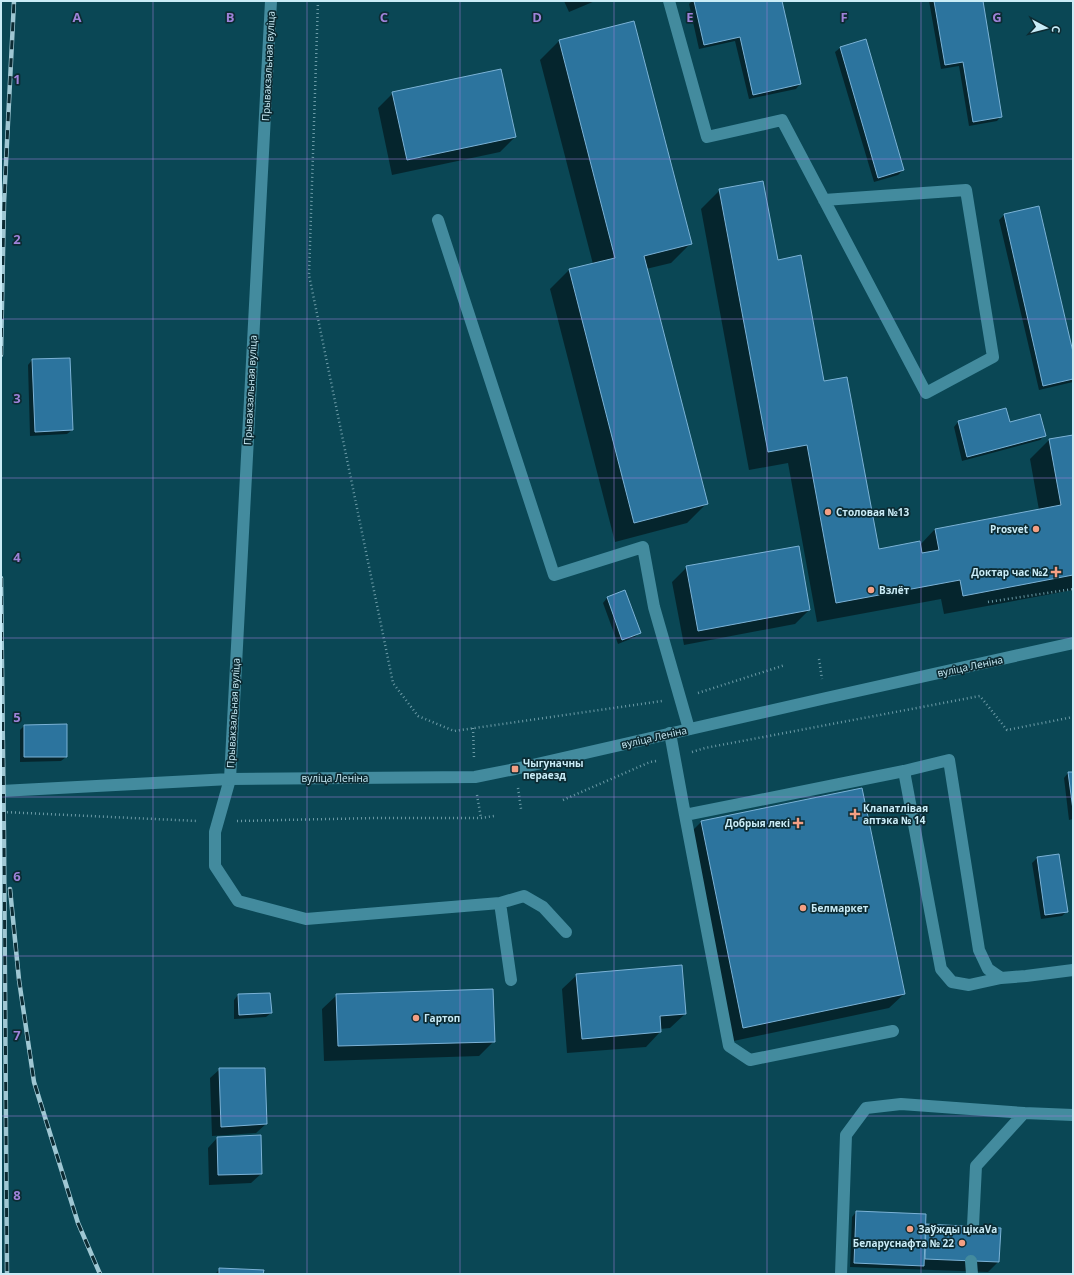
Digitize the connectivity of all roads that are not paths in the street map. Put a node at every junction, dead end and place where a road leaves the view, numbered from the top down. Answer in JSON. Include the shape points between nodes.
{"nodes":[{"id":1,"x":271,"y":1,"type":"edge"},
{"id":2,"x":669,"y":1,"type":"edge"},
{"id":3,"x":824,"y":200,"type":"junction"},
{"id":4,"x":438,"y":220,"type":"dead end"},
{"id":5,"x":1073,"y":643,"type":"edge"},
{"id":6,"x":689,"y":728,"type":"junction"},
{"id":7,"x":670,"y":733,"type":"junction"},
{"id":8,"x":904,"y":771,"type":"junction"},
{"id":9,"x":230,"y":779,"type":"junction"},
{"id":10,"x":1,"y":792,"type":"edge"},
{"id":11,"x":685,"y":815,"type":"junction"},
{"id":12,"x":500,"y":903,"type":"junction"},
{"id":13,"x":566,"y":932,"type":"dead end"},
{"id":14,"x":1073,"y":970,"type":"edge"},
{"id":15,"x":1001,"y":978,"type":"junction"},
{"id":16,"x":511,"y":980,"type":"dead end"},
{"id":17,"x":893,"y":1031,"type":"dead end"},
{"id":18,"x":1024,"y":1113,"type":"junction"},
{"id":19,"x":1073,"y":1115,"type":"edge"},
{"id":20,"x":973,"y":1226,"type":"dead end"},
{"id":21,"x":971,"y":1261,"type":"dead end"},
{"id":22,"x":842,"y":1274,"type":"edge"},
{"id":23,"x":972,"y":1274,"type":"edge"}],
"edges":[{"from":1,"to":9,"type":"main road","name":"Прывакзальная вуліца"},
{"from":2,"to":3,"type":"main road","via":[[707,137],[782,120]]},
{"from":3,"to":3,"type":"main road","via":[[926,392],[993,357],[966,190]]},
{"from":4,"to":6,"type":"main road","via":[[554,575],[644,547],[654,607]]},
{"from":5,"to":6,"type":"main road","name":"вуліца Леніна"},
{"from":6,"to":7,"type":"main road","name":"вуліца Леніна"},
{"from":7,"to":9,"type":"main road","name":"вуліца Леніна","via":[[475,777]]},
{"from":7,"to":11,"type":"main road"},
{"from":8,"to":11,"type":"main road"},
{"from":8,"to":15,"type":"main road","via":[[942,969],[952,982],[969,985]]},
{"from":8,"to":15,"type":"main road","via":[[949,760],[979,950],[988,968]]},
{"from":9,"to":10,"type":"main road","name":"вуліца Леніна"},
{"from":9,"to":12,"type":"main road","name":"Прывакзальная вуліца","via":[[215,832],[215,866],[238,901],[306,919]]},
{"from":11,"to":17,"type":"main road","via":[[729,1046],[750,1060]]},
{"from":12,"to":13,"type":"main road","name":"Прывакзальная вуліца","via":[[524,896],[543,907]]},
{"from":12,"to":16,"type":"main road"},
{"from":14,"to":15,"type":"main road"},
{"from":18,"to":19,"type":"main road"},
{"from":18,"to":20,"type":"main road","via":[[976,1166]]},
{"from":18,"to":22,"type":"main road","via":[[901,1104],[866,1108],[846,1134]]},
{"from":21,"to":23,"type":"main road"}]}
